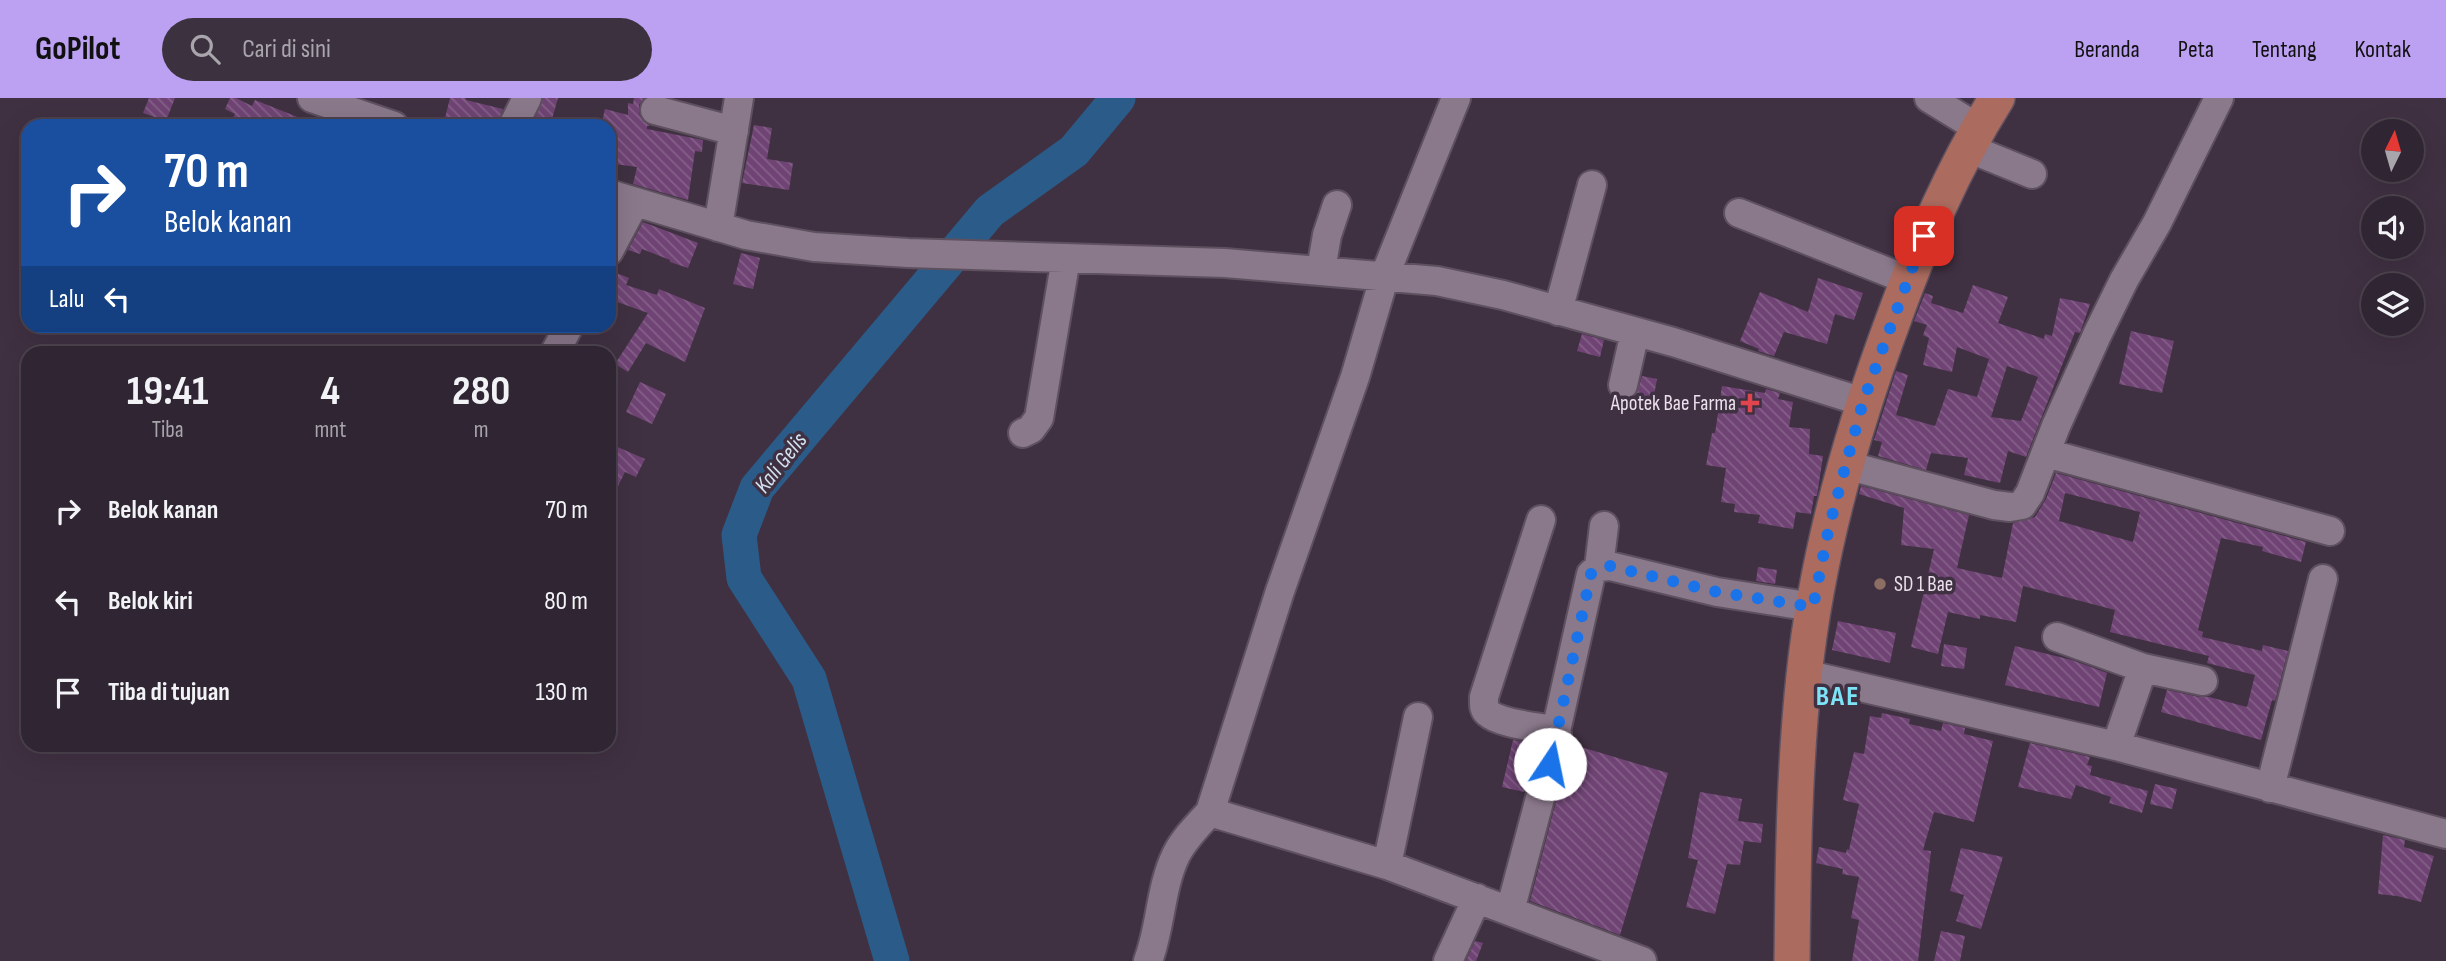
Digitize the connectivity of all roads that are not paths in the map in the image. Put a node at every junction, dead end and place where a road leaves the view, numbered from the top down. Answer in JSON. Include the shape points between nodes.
{"nodes":[{"id":1,"x":312,"y":98,"type":"edge"},
{"id":2,"x":527,"y":98,"type":"edge"},
{"id":3,"x":739,"y":98,"type":"edge"},
{"id":4,"x":1456,"y":98,"type":"edge"},
{"id":5,"x":1929,"y":98,"type":"edge"},
{"id":6,"x":1997,"y":98,"type":"edge"},
{"id":7,"x":2219,"y":98,"type":"edge"},
{"id":8,"x":655,"y":110,"type":"dead end"},
{"id":9,"x":374,"y":119,"type":"edge"},
{"id":10,"x":516,"y":119,"type":"edge"},
{"id":11,"x":734,"y":131,"type":"junction"},
{"id":12,"x":1973,"y":138,"type":"junction"},
{"id":13,"x":2032,"y":174,"type":"dead end"},
{"id":14,"x":1592,"y":185,"type":"dead end"},
{"id":15,"x":622,"y":198,"type":"edge"},
{"id":16,"x":1337,"y":205,"type":"dead end"},
{"id":17,"x":1739,"y":213,"type":"dead end"},
{"id":18,"x":616,"y":222,"type":"edge"},
{"id":19,"x":718,"y":227,"type":"junction"},
{"id":20,"x":1066,"y":258,"type":"junction"},
{"id":21,"x":1321,"y":270,"type":"junction"},
{"id":22,"x":1385,"y":275,"type":"junction"},
{"id":23,"x":1908,"y":280,"type":"junction"},
{"id":24,"x":1558,"y":311,"type":"junction"},
{"id":25,"x":1635,"y":332,"type":"junction"},
{"id":26,"x":1623,"y":386,"type":"dead end"},
{"id":27,"x":1863,"y":402,"type":"junction"},
{"id":28,"x":1023,"y":433,"type":"dead end"},
{"id":29,"x":2046,"y":453,"type":"junction"},
{"id":30,"x":1846,"y":465,"type":"junction"},
{"id":31,"x":1541,"y":520,"type":"dead end"},
{"id":32,"x":1604,"y":526,"type":"dead end"},
{"id":33,"x":2330,"y":531,"type":"dead end"},
{"id":34,"x":1600,"y":567,"type":"junction"},
{"id":35,"x":2323,"y":579,"type":"dead end"},
{"id":36,"x":1813,"y":607,"type":"junction"},
{"id":37,"x":2057,"y":637,"type":"dead end"},
{"id":38,"x":2143,"y":668,"type":"junction"},
{"id":39,"x":1804,"y":674,"type":"junction"},
{"id":40,"x":2203,"y":681,"type":"dead end"},
{"id":41,"x":1418,"y":717,"type":"dead end"},
{"id":42,"x":1556,"y":731,"type":"junction"},
{"id":43,"x":2116,"y":746,"type":"junction"},
{"id":44,"x":2270,"y":788,"type":"junction"},
{"id":45,"x":1210,"y":812,"type":"junction"},
{"id":46,"x":2446,"y":834,"type":"edge"},
{"id":47,"x":1387,"y":865,"type":"junction"},
{"id":48,"x":1477,"y":898,"type":"junction"},
{"id":49,"x":1510,"y":911,"type":"junction"},
{"id":50,"x":1148,"y":961,"type":"edge"},
{"id":51,"x":1448,"y":961,"type":"edge"},
{"id":52,"x":1642,"y":961,"type":"edge"},
{"id":53,"x":1792,"y":961,"type":"edge"}],
"edges":[{"from":1,"to":9,"type":"street"},
{"from":2,"to":10,"type":"street"},
{"from":3,"to":11,"type":"street"},
{"from":4,"to":22,"type":"street"},
{"from":5,"to":12,"type":"street"},
{"from":6,"to":12,"type":"main road"},
{"from":7,"to":29,"type":"street","via":[[2124,280]]},
{"from":8,"to":11,"type":"street"},
{"from":11,"to":19,"type":"street"},
{"from":12,"to":13,"type":"street"},
{"from":12,"to":23,"type":"main road","via":[[1924,236]]},
{"from":14,"to":24,"type":"street"},
{"from":15,"to":18,"type":"street"},
{"from":15,"to":19,"type":"street"},
{"from":16,"to":21,"type":"street"},
{"from":17,"to":23,"type":"street"},
{"from":19,"to":20,"type":"street","via":[[814,247]]},
{"from":20,"to":21,"type":"street"},
{"from":20,"to":28,"type":"street","via":[[1041,412],[1035,425]]},
{"from":21,"to":22,"type":"street"},
{"from":22,"to":24,"type":"street","via":[[1437,281]]},
{"from":22,"to":45,"type":"street"},
{"from":23,"to":27,"type":"main road"},
{"from":24,"to":25,"type":"street"},
{"from":25,"to":26,"type":"street"},
{"from":25,"to":27,"type":"street"},
{"from":27,"to":30,"type":"main road"},
{"from":29,"to":30,"type":"street","via":[[2025,502],[2014,508]]},
{"from":29,"to":33,"type":"street"},
{"from":30,"to":36,"type":"main road"},
{"from":31,"to":42,"type":"street","via":[[1486,687],[1484,707],[1499,719]]},
{"from":32,"to":34,"type":"street"},
{"from":34,"to":36,"type":"street"},
{"from":34,"to":42,"type":"street","via":[[1591,574]]},
{"from":35,"to":44,"type":"street"},
{"from":36,"to":39,"type":"main road"},
{"from":37,"to":38,"type":"street"},
{"from":38,"to":40,"type":"street"},
{"from":38,"to":43,"type":"street"},
{"from":39,"to":43,"type":"street"},
{"from":39,"to":53,"type":"main road","via":[[1795,804]]},
{"from":41,"to":47,"type":"street"},
{"from":42,"to":49,"type":"street"},
{"from":43,"to":44,"type":"street"},
{"from":44,"to":46,"type":"street"},
{"from":45,"to":47,"type":"street"},
{"from":45,"to":50,"type":"street","via":[[1173,862]]},
{"from":47,"to":48,"type":"street"},
{"from":48,"to":49,"type":"street"},
{"from":48,"to":51,"type":"street"},
{"from":49,"to":52,"type":"street"}]}
